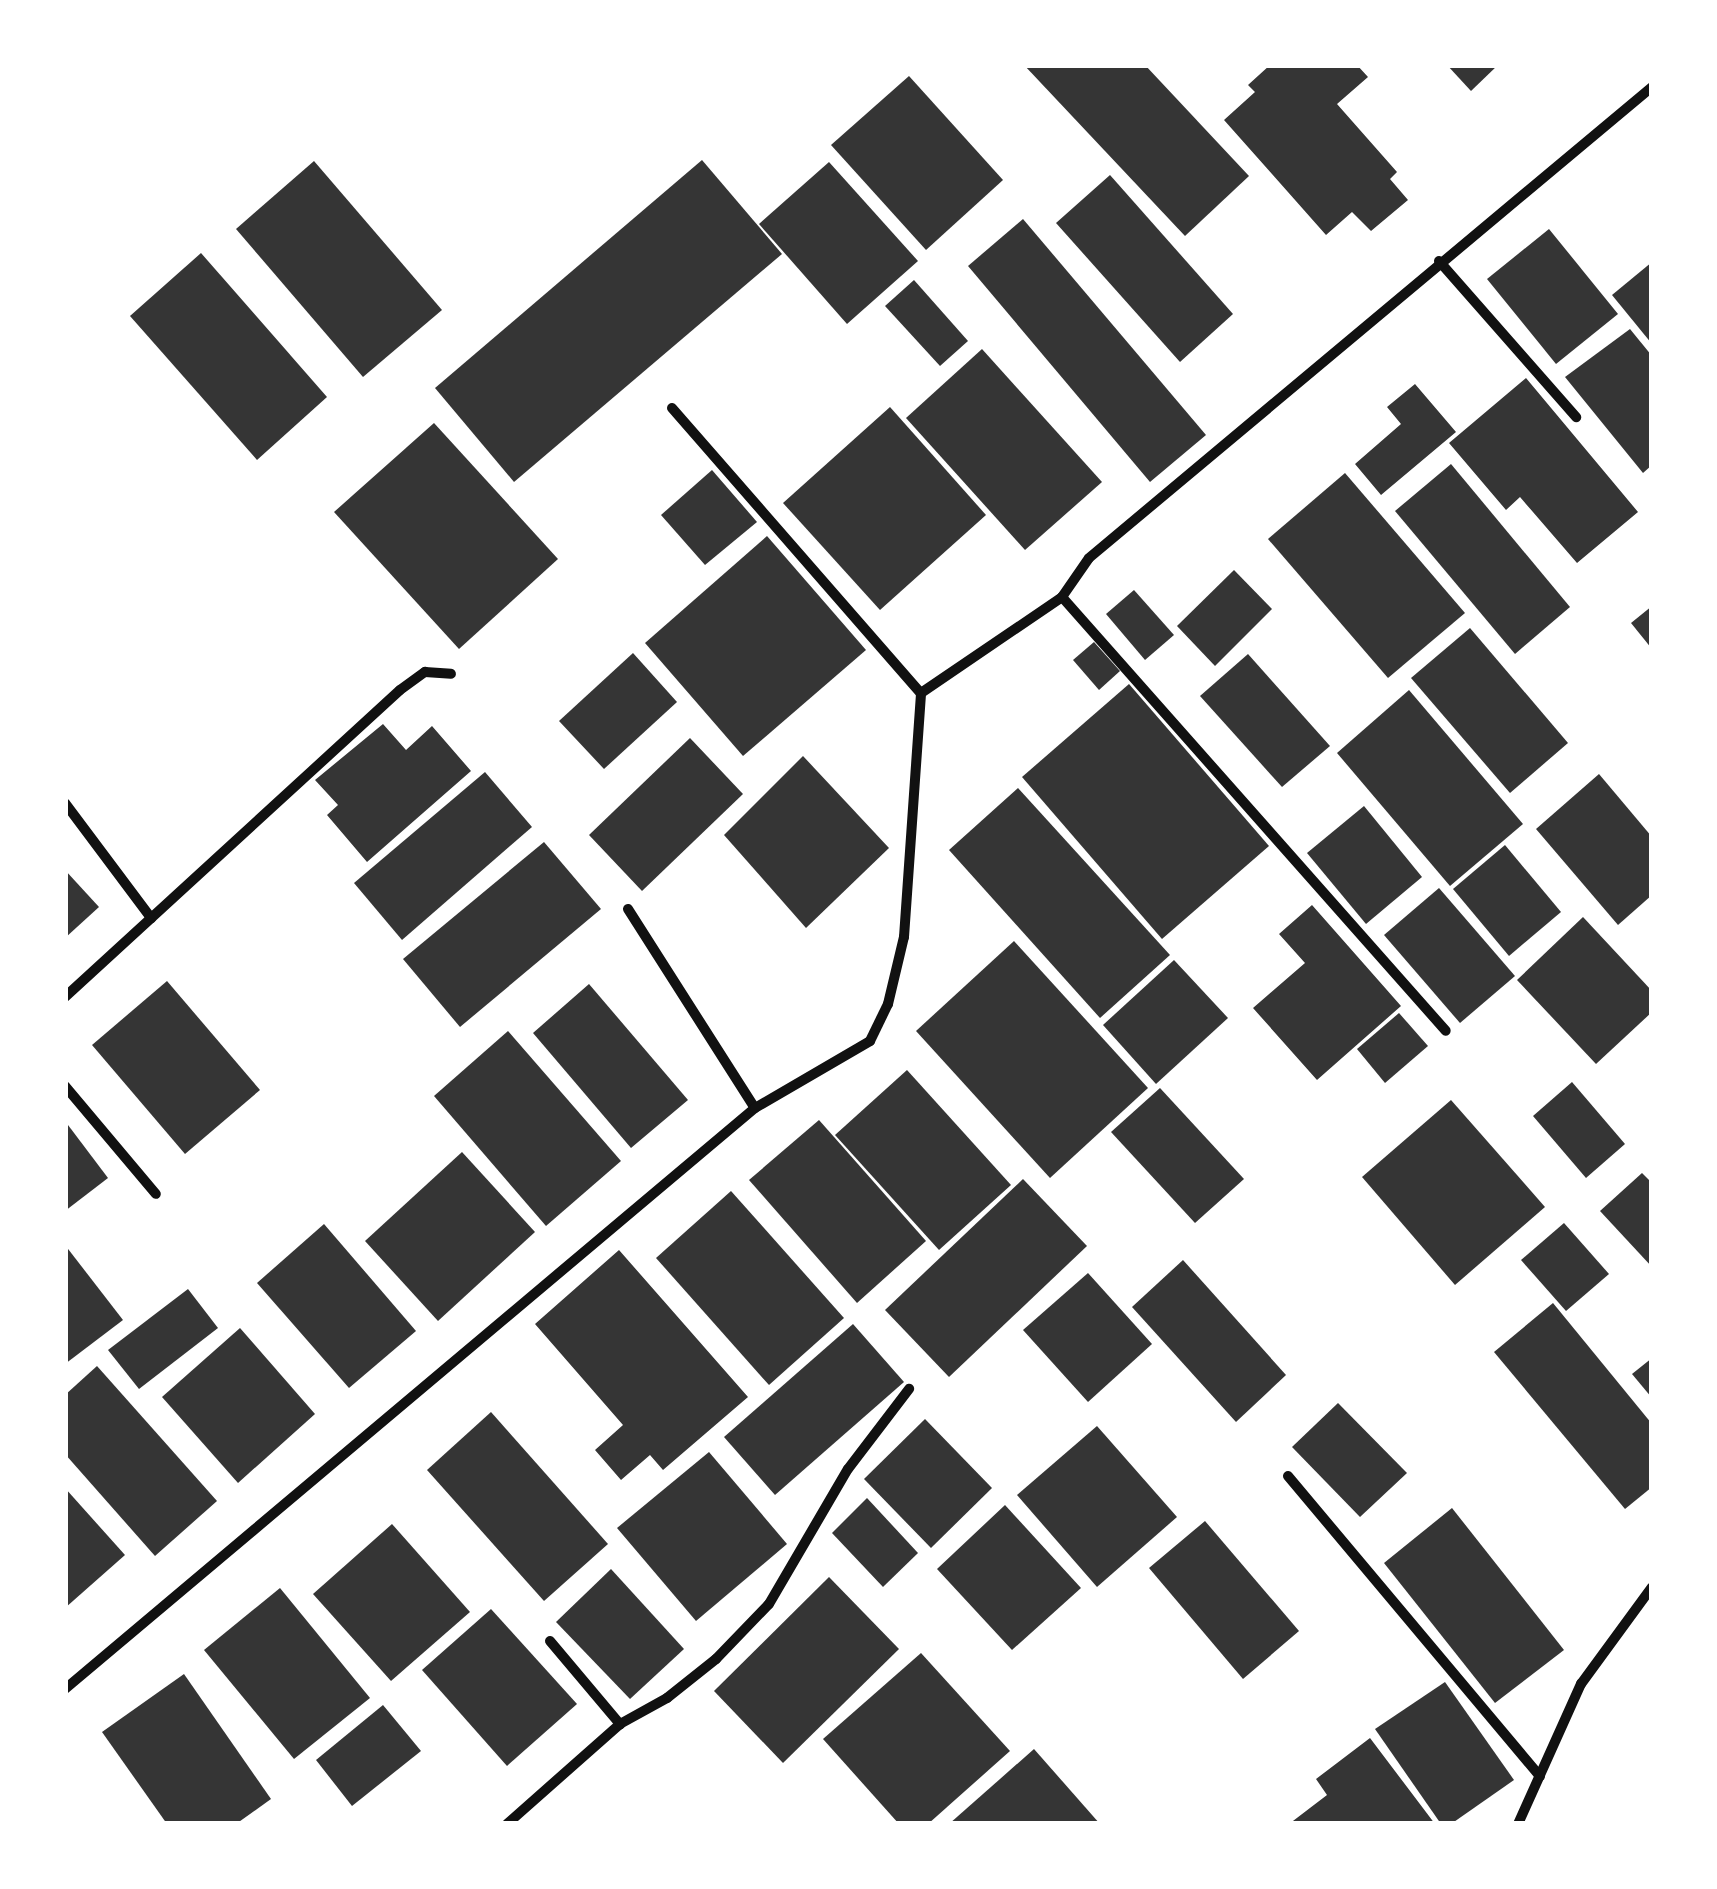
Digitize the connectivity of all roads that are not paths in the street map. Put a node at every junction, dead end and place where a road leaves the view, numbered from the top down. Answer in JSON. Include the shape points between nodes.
{"nodes":[{"id":1,"x":1652,"y":88,"type":"edge"},
{"id":2,"x":1439,"y":261,"type":"junction"},
{"id":3,"x":672,"y":408,"type":"dead end"},
{"id":4,"x":1576,"y":417,"type":"dead end"},
{"id":5,"x":1062,"y":597,"type":"junction"},
{"id":6,"x":450,"y":674,"type":"dead end"},
{"id":7,"x":921,"y":693,"type":"junction"},
{"id":8,"x":65,"y":803,"type":"edge"},
{"id":9,"x":628,"y":908,"type":"dead end"},
{"id":10,"x":151,"y":918,"type":"junction"},
{"id":11,"x":65,"y":996,"type":"edge"},
{"id":12,"x":1446,"y":1031,"type":"dead end"},
{"id":13,"x":65,"y":1086,"type":"edge"},
{"id":14,"x":755,"y":1108,"type":"junction"},
{"id":15,"x":156,"y":1194,"type":"dead end"},
{"id":16,"x":909,"y":1389,"type":"dead end"},
{"id":17,"x":1288,"y":1476,"type":"dead end"},
{"id":18,"x":1652,"y":1587,"type":"edge"},
{"id":19,"x":550,"y":1641,"type":"dead end"},
{"id":20,"x":65,"y":1689,"type":"edge"},
{"id":21,"x":620,"y":1724,"type":"junction"},
{"id":22,"x":1540,"y":1776,"type":"junction"},
{"id":23,"x":506,"y":1824,"type":"edge"},
{"id":24,"x":1518,"y":1824,"type":"edge"}],
"edges":[{"from":1,"to":2,"type":"street"},
{"from":2,"to":4,"type":"street"},
{"from":2,"to":5,"type":"street","via":[[1089,558]]},
{"from":3,"to":7,"type":"street"},
{"from":5,"to":7,"type":"street"},
{"from":5,"to":12,"type":"street"},
{"from":6,"to":10,"type":"street","via":[[425,672],[400,690]]},
{"from":7,"to":14,"type":"street","via":[[904,937],[888,1004],[870,1040]]},
{"from":8,"to":10,"type":"street"},
{"from":9,"to":14,"type":"street"},
{"from":10,"to":11,"type":"street"},
{"from":13,"to":15,"type":"street"},
{"from":14,"to":20,"type":"street"},
{"from":16,"to":21,"type":"street","via":[[848,1468],[769,1604],[716,1659]]},
{"from":17,"to":22,"type":"street"},
{"from":18,"to":22,"type":"street","via":[[1581,1684]]},
{"from":19,"to":21,"type":"street"},
{"from":21,"to":23,"type":"street"},
{"from":22,"to":24,"type":"street"}]}
